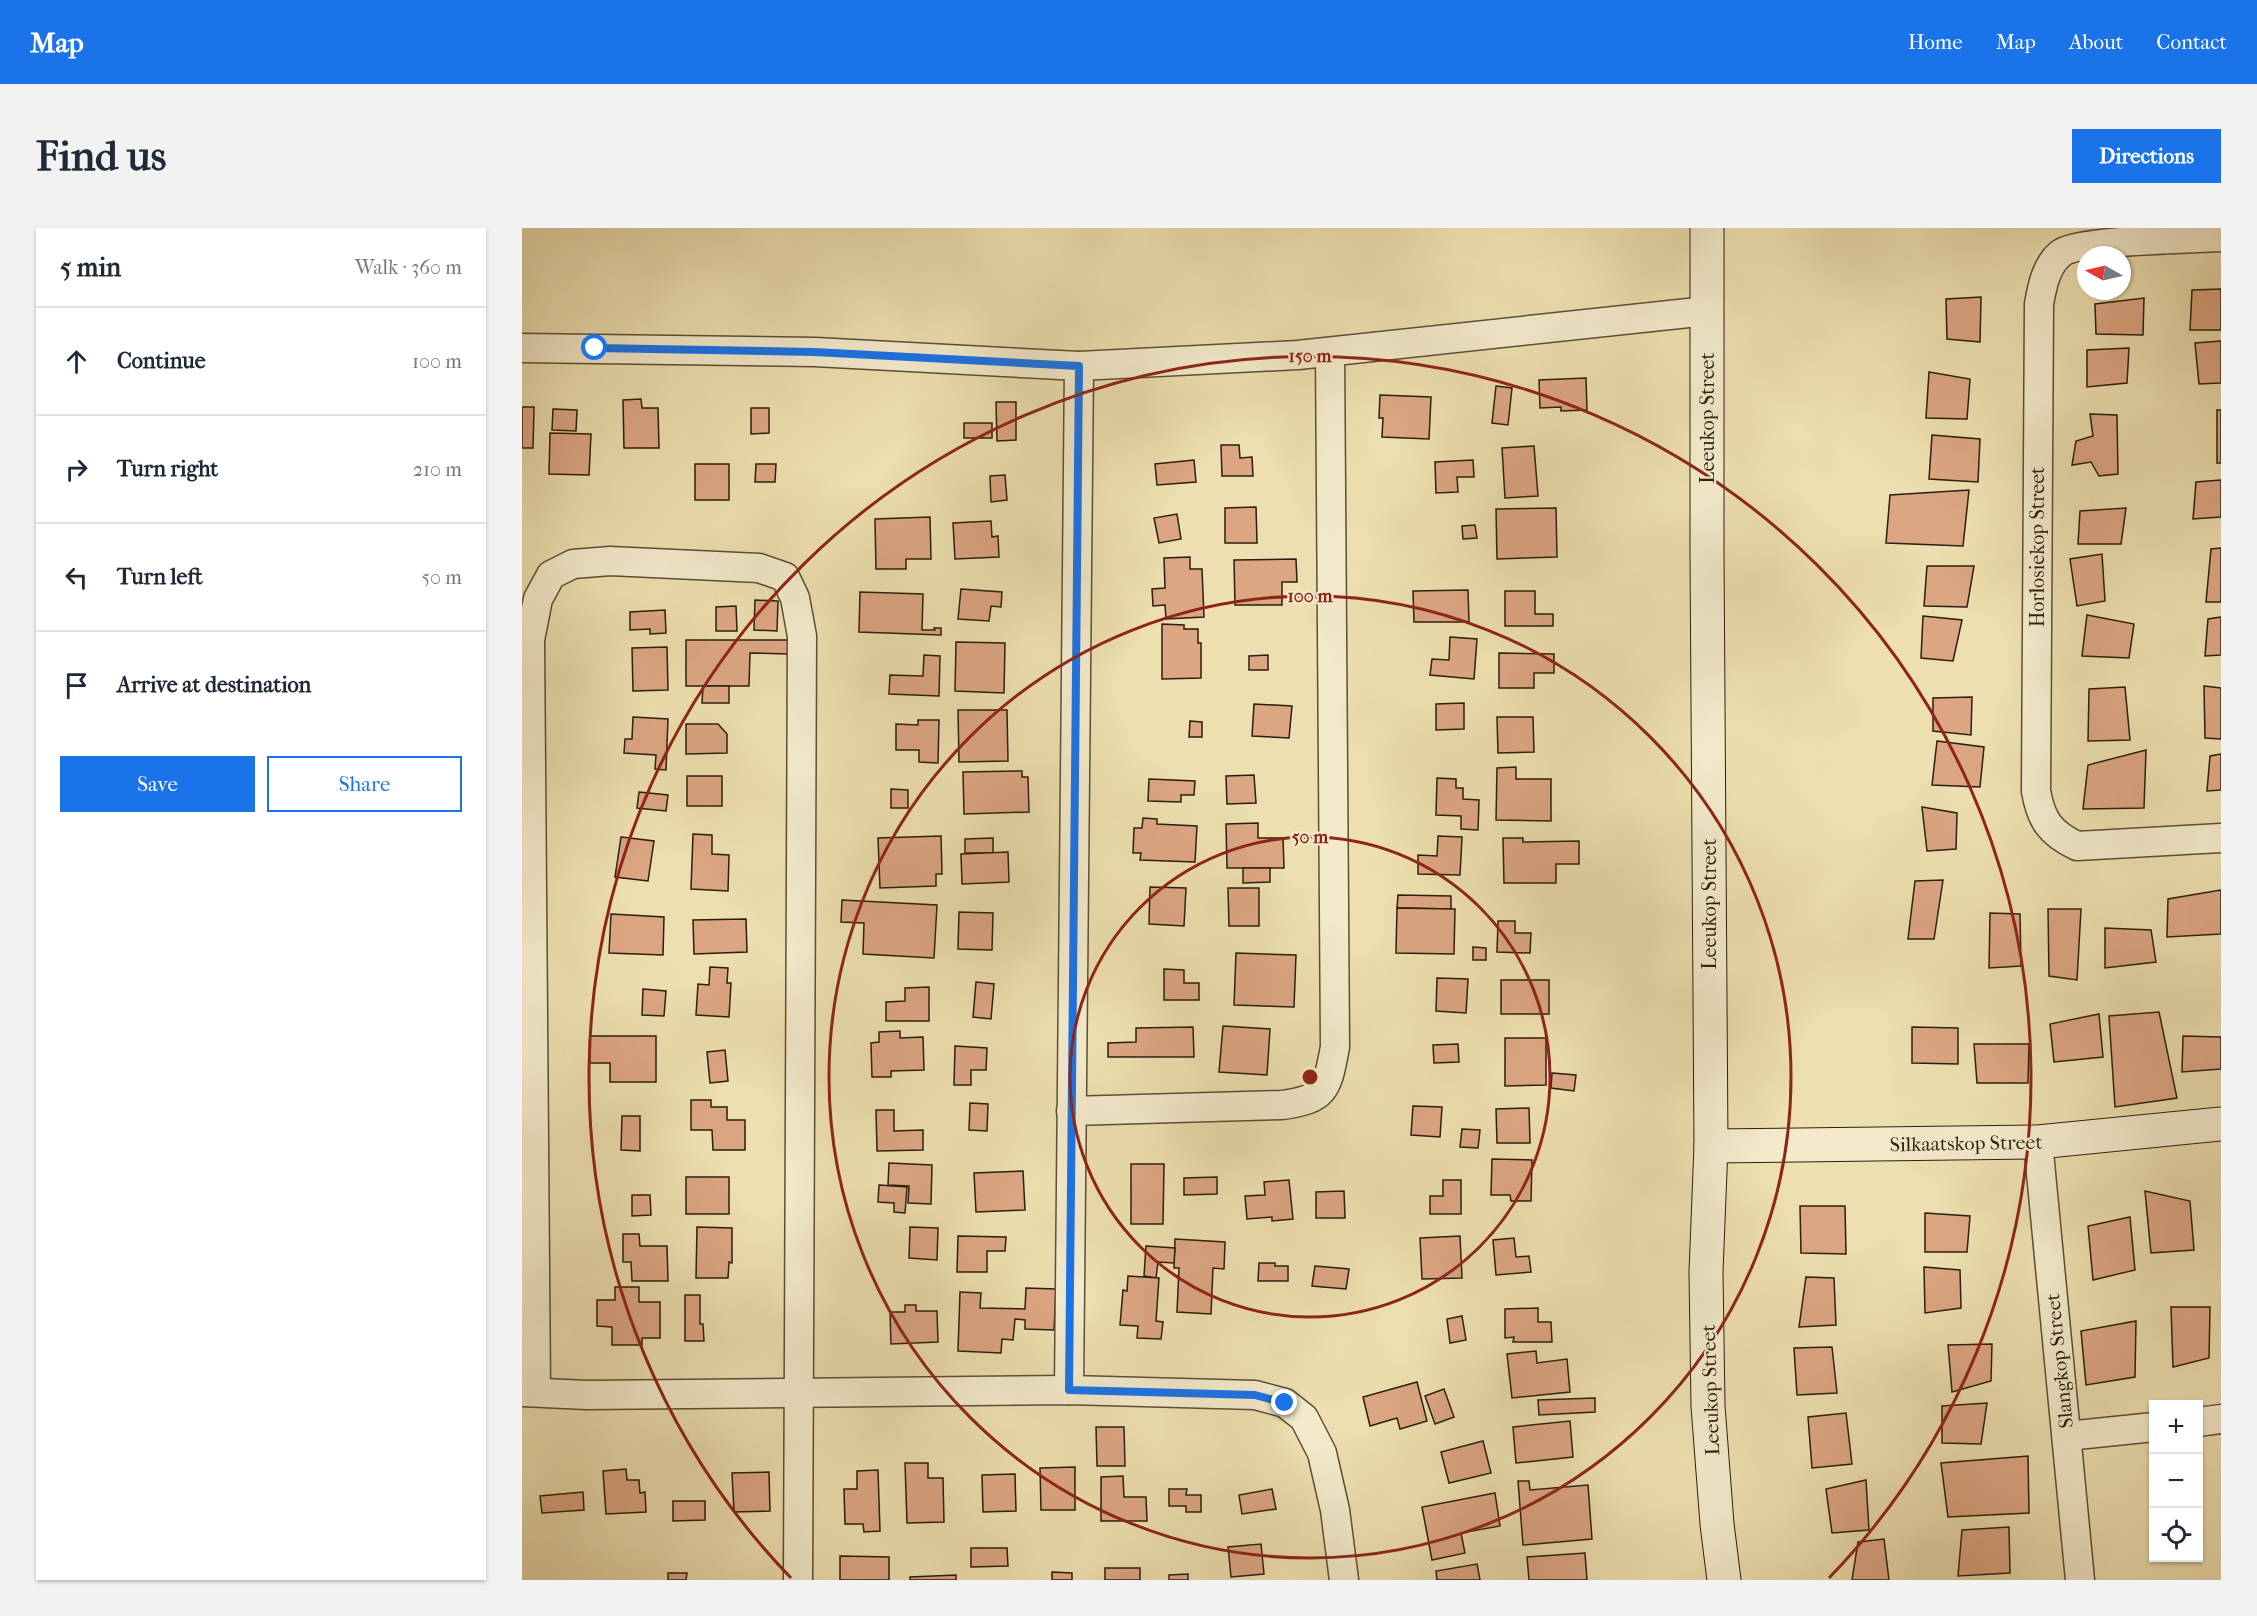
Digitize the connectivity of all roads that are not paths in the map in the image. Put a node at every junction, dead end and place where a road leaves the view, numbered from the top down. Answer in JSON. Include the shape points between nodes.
{"nodes":[{"id":1,"x":1707,"y":228,"type":"edge"},
{"id":2,"x":2221,"y":237,"type":"edge"},
{"id":3,"x":1707,"y":311,"type":"junction"},
{"id":4,"x":522,"y":348,"type":"edge"},
{"id":5,"x":1330,"y":352,"type":"junction"},
{"id":6,"x":1079,"y":366,"type":"junction"},
{"id":7,"x":2221,"y":838,"type":"edge"},
{"id":8,"x":1071,"y":1111,"type":"junction"},
{"id":9,"x":2221,"y":1124,"type":"edge"},
{"id":10,"x":2038,"y":1142,"type":"junction"},
{"id":11,"x":1711,"y":1146,"type":"junction"},
{"id":12,"x":1069,"y":1390,"type":"junction"},
{"id":13,"x":529,"y":1392,"type":"edge"},
{"id":14,"x":798,"y":1394,"type":"junction"},
{"id":15,"x":2221,"y":1419,"type":"edge"},
{"id":16,"x":2203,"y":1421,"type":"edge"},
{"id":17,"x":2149,"y":1428,"type":"edge"},
{"id":18,"x":2067,"y":1437,"type":"junction"},
{"id":19,"x":798,"y":1580,"type":"edge"},
{"id":20,"x":1344,"y":1580,"type":"edge"},
{"id":21,"x":1724,"y":1580,"type":"edge"},
{"id":22,"x":2080,"y":1580,"type":"edge"}],
"edges":[{"from":1,"to":3,"type":"street","name":"Leeukop Street"},
{"from":2,"to":7,"type":"street","name":"Horlosiekop Street","via":[[2085,246],[2061,252],[2043,283],[2039,304],[2036,779],[2039,810],[2048,826],[2077,846]]},
{"from":3,"to":5,"type":"street"},
{"from":3,"to":11,"type":"street","name":"Leeukop Street"},
{"from":4,"to":6,"type":"street","via":[[814,352]]},
{"from":5,"to":6,"type":"street"},
{"from":5,"to":8,"type":"street","via":[[1335,1047],[1328,1082],[1317,1096],[1282,1105]]},
{"from":6,"to":8,"type":"street"},
{"from":8,"to":12,"type":"street"},
{"from":9,"to":10,"type":"street","name":"Silkaatskop Street"},
{"from":10,"to":11,"type":"street","name":"Silkaatskop Street"},
{"from":10,"to":18,"type":"street","name":"Slangkop Street"},
{"from":11,"to":21,"type":"street","name":"Leeukop Street","via":[[1706,1272],[1708,1406]]},
{"from":12,"to":14,"type":"street"},
{"from":12,"to":20,"type":"street","via":[[1255,1395],[1285,1403],[1304,1418],[1322,1452]]},
{"from":13,"to":14,"type":"street"},
{"from":13,"to":14,"type":"street","via":[[530,640],[538,599],[551,575],[573,564],[610,561],[759,568],[784,577],[795,598],[802,636]]},
{"from":14,"to":19,"type":"street"},
{"from":15,"to":16,"type":"street"},
{"from":17,"to":18,"type":"street"},
{"from":18,"to":22,"type":"street","name":"Slangkop Street"}]}
